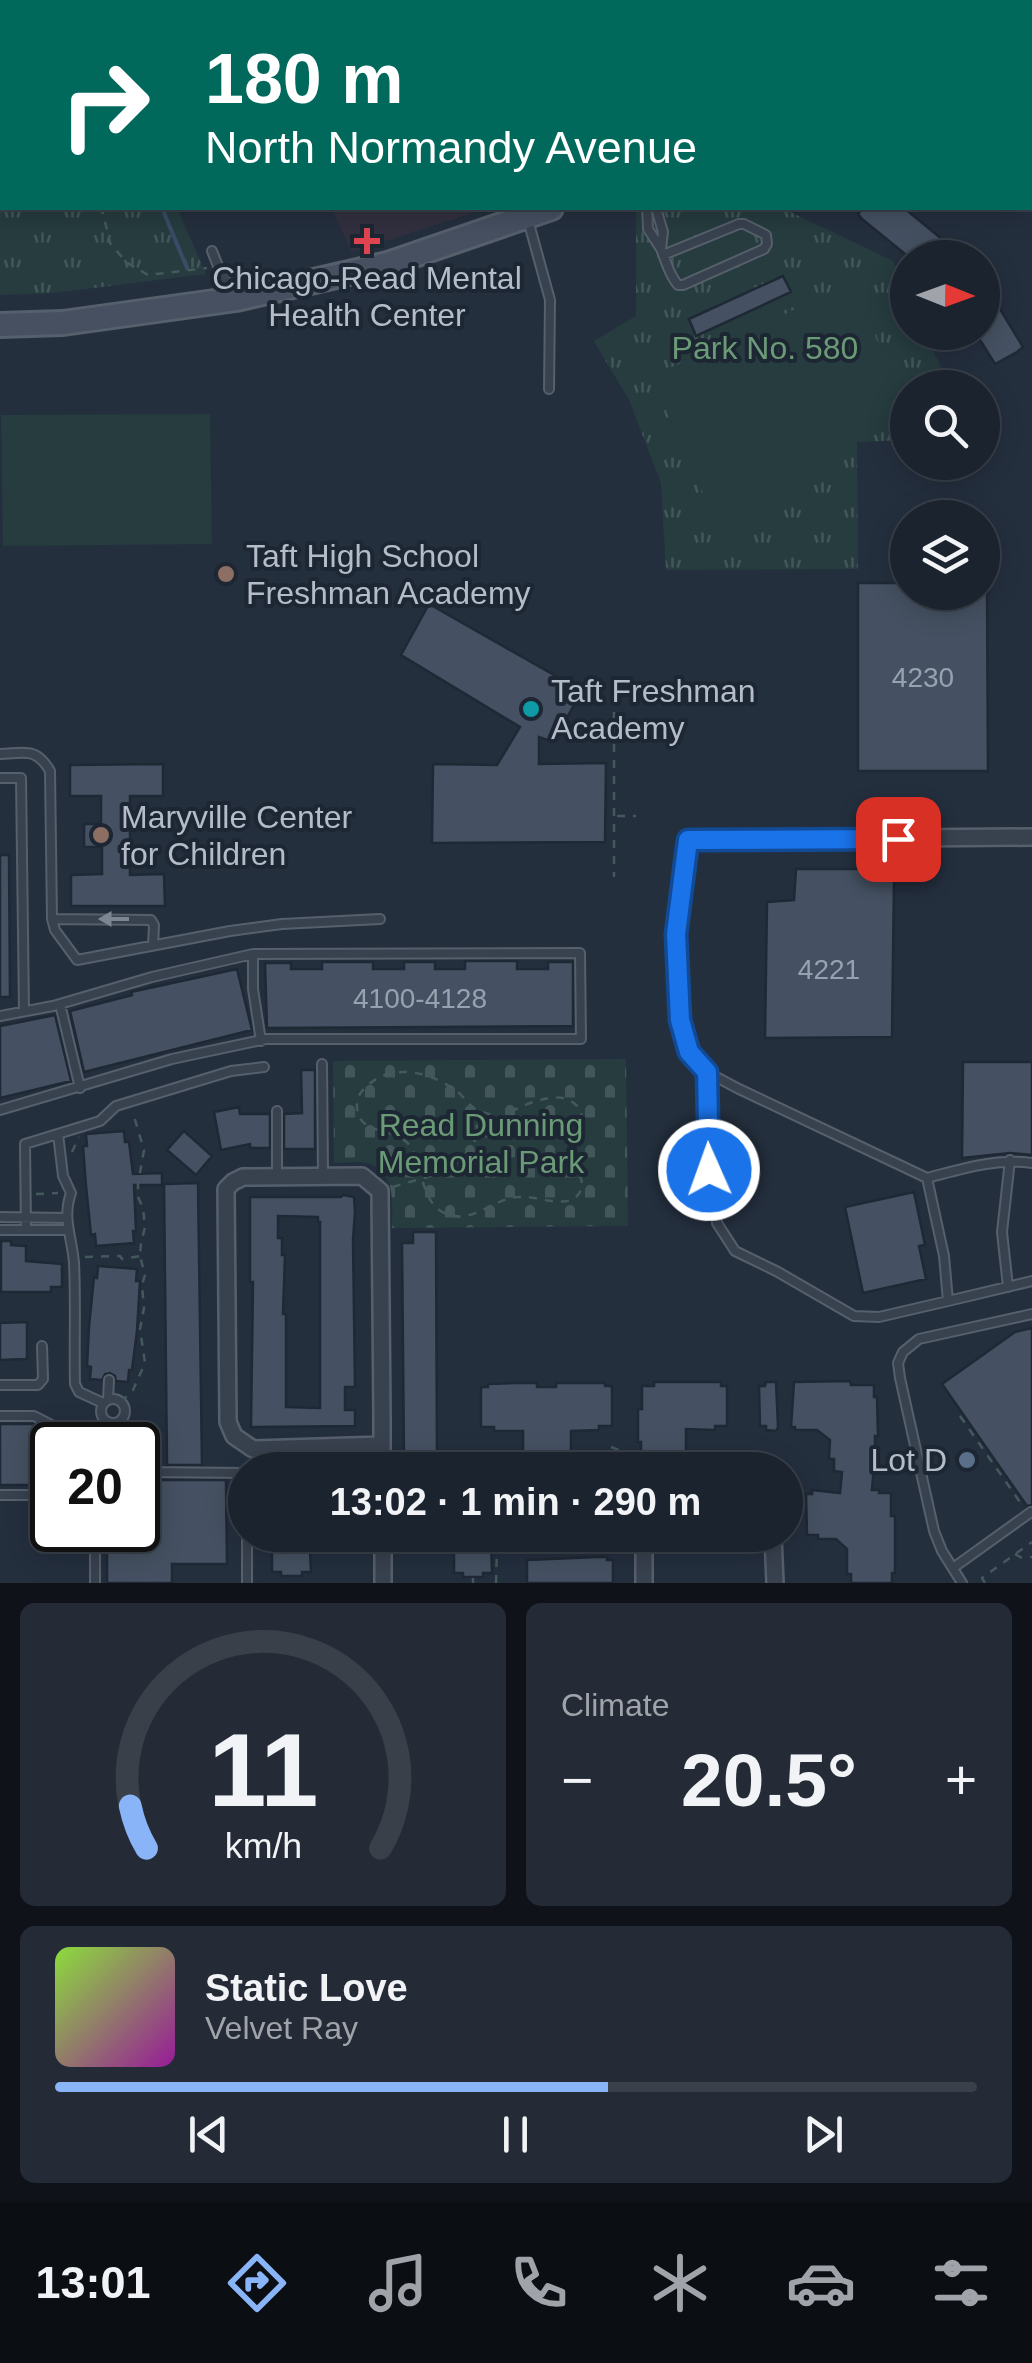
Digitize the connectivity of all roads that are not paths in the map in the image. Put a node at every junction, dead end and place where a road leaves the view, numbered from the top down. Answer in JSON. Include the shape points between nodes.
{"nodes":[{"id":1,"x":647,"y":210,"type":"edge"},
{"id":2,"x":657,"y":210,"type":"edge"},
{"id":3,"x":535,"y":211,"type":"edge"},
{"id":4,"x":212,"y":251,"type":"dead end"},
{"id":5,"x":662,"y":252,"type":"junction"},
{"id":6,"x":236,"y":299,"type":"junction"},
{"id":7,"x":0,"y":325,"type":"edge"},
{"id":8,"x":549,"y":388,"type":"dead end"},
{"id":9,"x":0,"y":754,"type":"edge"},
{"id":10,"x":0,"y":778,"type":"edge"},
{"id":11,"x":1032,"y":838,"type":"edge"},
{"id":12,"x":688,"y":840,"type":"joint"},
{"id":13,"x":52,"y":919,"type":"junction"},
{"id":14,"x":380,"y":919,"type":"dead end"},
{"id":15,"x":153,"y":945,"type":"junction"},
{"id":16,"x":253,"y":954,"type":"junction"},
{"id":17,"x":60,"y":1004,"type":"junction"},
{"id":18,"x":24,"y":1012,"type":"junction"},
{"id":19,"x":0,"y":1016,"type":"edge"},
{"id":20,"x":261,"y":1041,"type":"junction"},
{"id":21,"x":322,"y":1064,"type":"dead end"},
{"id":22,"x":264,"y":1068,"type":"dead end"},
{"id":23,"x":707,"y":1072,"type":"junction"},
{"id":24,"x":80,"y":1088,"type":"junction"},
{"id":25,"x":0,"y":1110,"type":"edge"},
{"id":26,"x":277,"y":1112,"type":"dead end"},
{"id":27,"x":100,"y":1121,"type":"junction"},
{"id":28,"x":104,"y":1132,"type":"dead end"},
{"id":29,"x":58,"y":1134,"type":"junction"},
{"id":30,"x":1010,"y":1160,"type":"junction"},
{"id":31,"x":1032,"y":1164,"type":"edge"},
{"id":32,"x":277,"y":1176,"type":"junction"},
{"id":33,"x":323,"y":1176,"type":"junction"},
{"id":34,"x":927,"y":1178,"type":"junction"},
{"id":35,"x":0,"y":1217,"type":"edge"},
{"id":36,"x":26,"y":1218,"type":"junction"},
{"id":37,"x":66,"y":1218,"type":"junction"},
{"id":38,"x":0,"y":1230,"type":"edge"},
{"id":39,"x":26,"y":1230,"type":"junction"},
{"id":40,"x":67,"y":1230,"type":"junction"},
{"id":41,"x":1032,"y":1281,"type":"edge"},
{"id":42,"x":1008,"y":1287,"type":"junction"},
{"id":43,"x":948,"y":1301,"type":"junction"},
{"id":44,"x":1032,"y":1314,"type":"edge"},
{"id":45,"x":42,"y":1346,"type":"dead end"},
{"id":46,"x":109,"y":1380,"type":"dead end"},
{"id":47,"x":0,"y":1385,"type":"edge"},
{"id":48,"x":106,"y":1401,"type":"junction"},
{"id":49,"x":0,"y":1416,"type":"edge"},
{"id":50,"x":46,"y":1422,"type":"edge"},
{"id":51,"x":382,"y":1445,"type":"junction"},
{"id":52,"x":382,"y":1452,"type":"edge"},
{"id":53,"x":160,"y":1472,"type":"edge"},
{"id":54,"x":228,"y":1473,"type":"edge"},
{"id":55,"x":0,"y":1496,"type":"edge"},
{"id":56,"x":30,"y":1496,"type":"edge"},
{"id":57,"x":1028,"y":1510,"type":"edge"},
{"id":58,"x":95,"y":1552,"type":"edge"},
{"id":59,"x":247,"y":1552,"type":"edge"},
{"id":60,"x":382,"y":1552,"type":"edge"},
{"id":61,"x":644,"y":1552,"type":"edge"},
{"id":62,"x":774,"y":1552,"type":"edge"},
{"id":63,"x":953,"y":1568,"type":"junction"},
{"id":64,"x":95,"y":1583,"type":"edge"},
{"id":65,"x":248,"y":1583,"type":"edge"},
{"id":66,"x":383,"y":1583,"type":"edge"},
{"id":67,"x":644,"y":1583,"type":"edge"},
{"id":68,"x":775,"y":1583,"type":"edge"},
{"id":69,"x":962,"y":1583,"type":"edge"}],
"edges":[{"from":1,"to":5,"type":"lane","via":[[648,228]]},
{"from":2,"to":5,"type":"lane"},
{"from":3,"to":6,"type":"street","via":[[388,264]]},
{"from":3,"to":8,"type":"lane","via":[[550,300]]},
{"from":4,"to":6,"type":"lane"},
{"from":5,"to":5,"type":"lane","via":[[674,280],[684,285],[764,250],[767,240],[740,224]]},
{"from":6,"to":7,"type":"street"},
{"from":9,"to":13,"type":"lane","via":[[30,753],[50,770]]},
{"from":10,"to":18,"type":"lane","via":[[21,778]]},
{"from":11,"to":12,"type":"street"},
{"from":12,"to":23,"type":"lane","via":[[676,934],[680,1020],[689,1052]]},
{"from":15,"to":13,"type":"lane","one_way":true,"via":[[151,920]]},
{"from":13,"to":15,"type":"lane","via":[[77,960]]},
{"from":14,"to":15,"type":"lane","via":[[282,924]]},
{"from":16,"to":17,"type":"lane"},
{"from":16,"to":20,"type":"lane"},
{"from":16,"to":20,"type":"lane","via":[[580,953],[581,1039]]},
{"from":17,"to":18,"type":"lane"},
{"from":17,"to":24,"type":"lane"},
{"from":18,"to":19,"type":"lane"},
{"from":20,"to":24,"type":"lane"},
{"from":21,"to":33,"type":"lane"},
{"from":22,"to":27,"type":"lane","via":[[231,1071],[116,1106]]},
{"from":23,"to":34,"type":"lane"},
{"from":23,"to":43,"type":"lane","via":[[709,1170],[717,1223],[734,1251],[854,1316]]},
{"from":24,"to":25,"type":"lane"},
{"from":26,"to":32,"type":"lane"},
{"from":27,"to":28,"type":"lane"},
{"from":27,"to":29,"type":"lane"},
{"from":29,"to":36,"type":"lane","via":[[25,1144]]},
{"from":29,"to":37,"type":"lane","via":[[71,1193]]},
{"from":30,"to":31,"type":"lane"},
{"from":30,"to":34,"type":"lane"},
{"from":30,"to":42,"type":"lane","via":[[1002,1232]]},
{"from":32,"to":33,"type":"street"},
{"from":32,"to":51,"type":"street","via":[[243,1177],[226,1190],[228,1422],[234,1436],[252,1448]]},
{"from":33,"to":51,"type":"street","via":[[362,1176],[380,1190]]},
{"from":34,"to":43,"type":"lane"},
{"from":35,"to":36,"type":"lane"},
{"from":36,"to":37,"type":"lane"},
{"from":36,"to":39,"type":"lane"},
{"from":37,"to":40,"type":"lane"},
{"from":38,"to":39,"type":"lane"},
{"from":39,"to":40,"type":"lane"},
{"from":40,"to":48,"type":"lane","via":[[74,1384]]},
{"from":41,"to":42,"type":"lane"},
{"from":42,"to":43,"type":"lane"},
{"from":44,"to":63,"type":"lane","via":[[919,1339],[898,1363],[934,1531]]},
{"from":45,"to":47,"type":"lane","via":[[38,1385]]},
{"from":46,"to":48,"type":"lane"},
{"from":48,"to":48,"type":"lane","via":[[106,1421],[123,1417],[122,1402]]},
{"from":49,"to":50,"type":"lane"},
{"from":51,"to":52,"type":"street"},
{"from":53,"to":54,"type":"lane"},
{"from":55,"to":56,"type":"lane"},
{"from":57,"to":63,"type":"lane"},
{"from":58,"to":64,"type":"lane"},
{"from":59,"to":65,"type":"lane"},
{"from":60,"to":66,"type":"street"},
{"from":61,"to":67,"type":"street"},
{"from":62,"to":68,"type":"street"},
{"from":63,"to":69,"type":"lane"}]}
